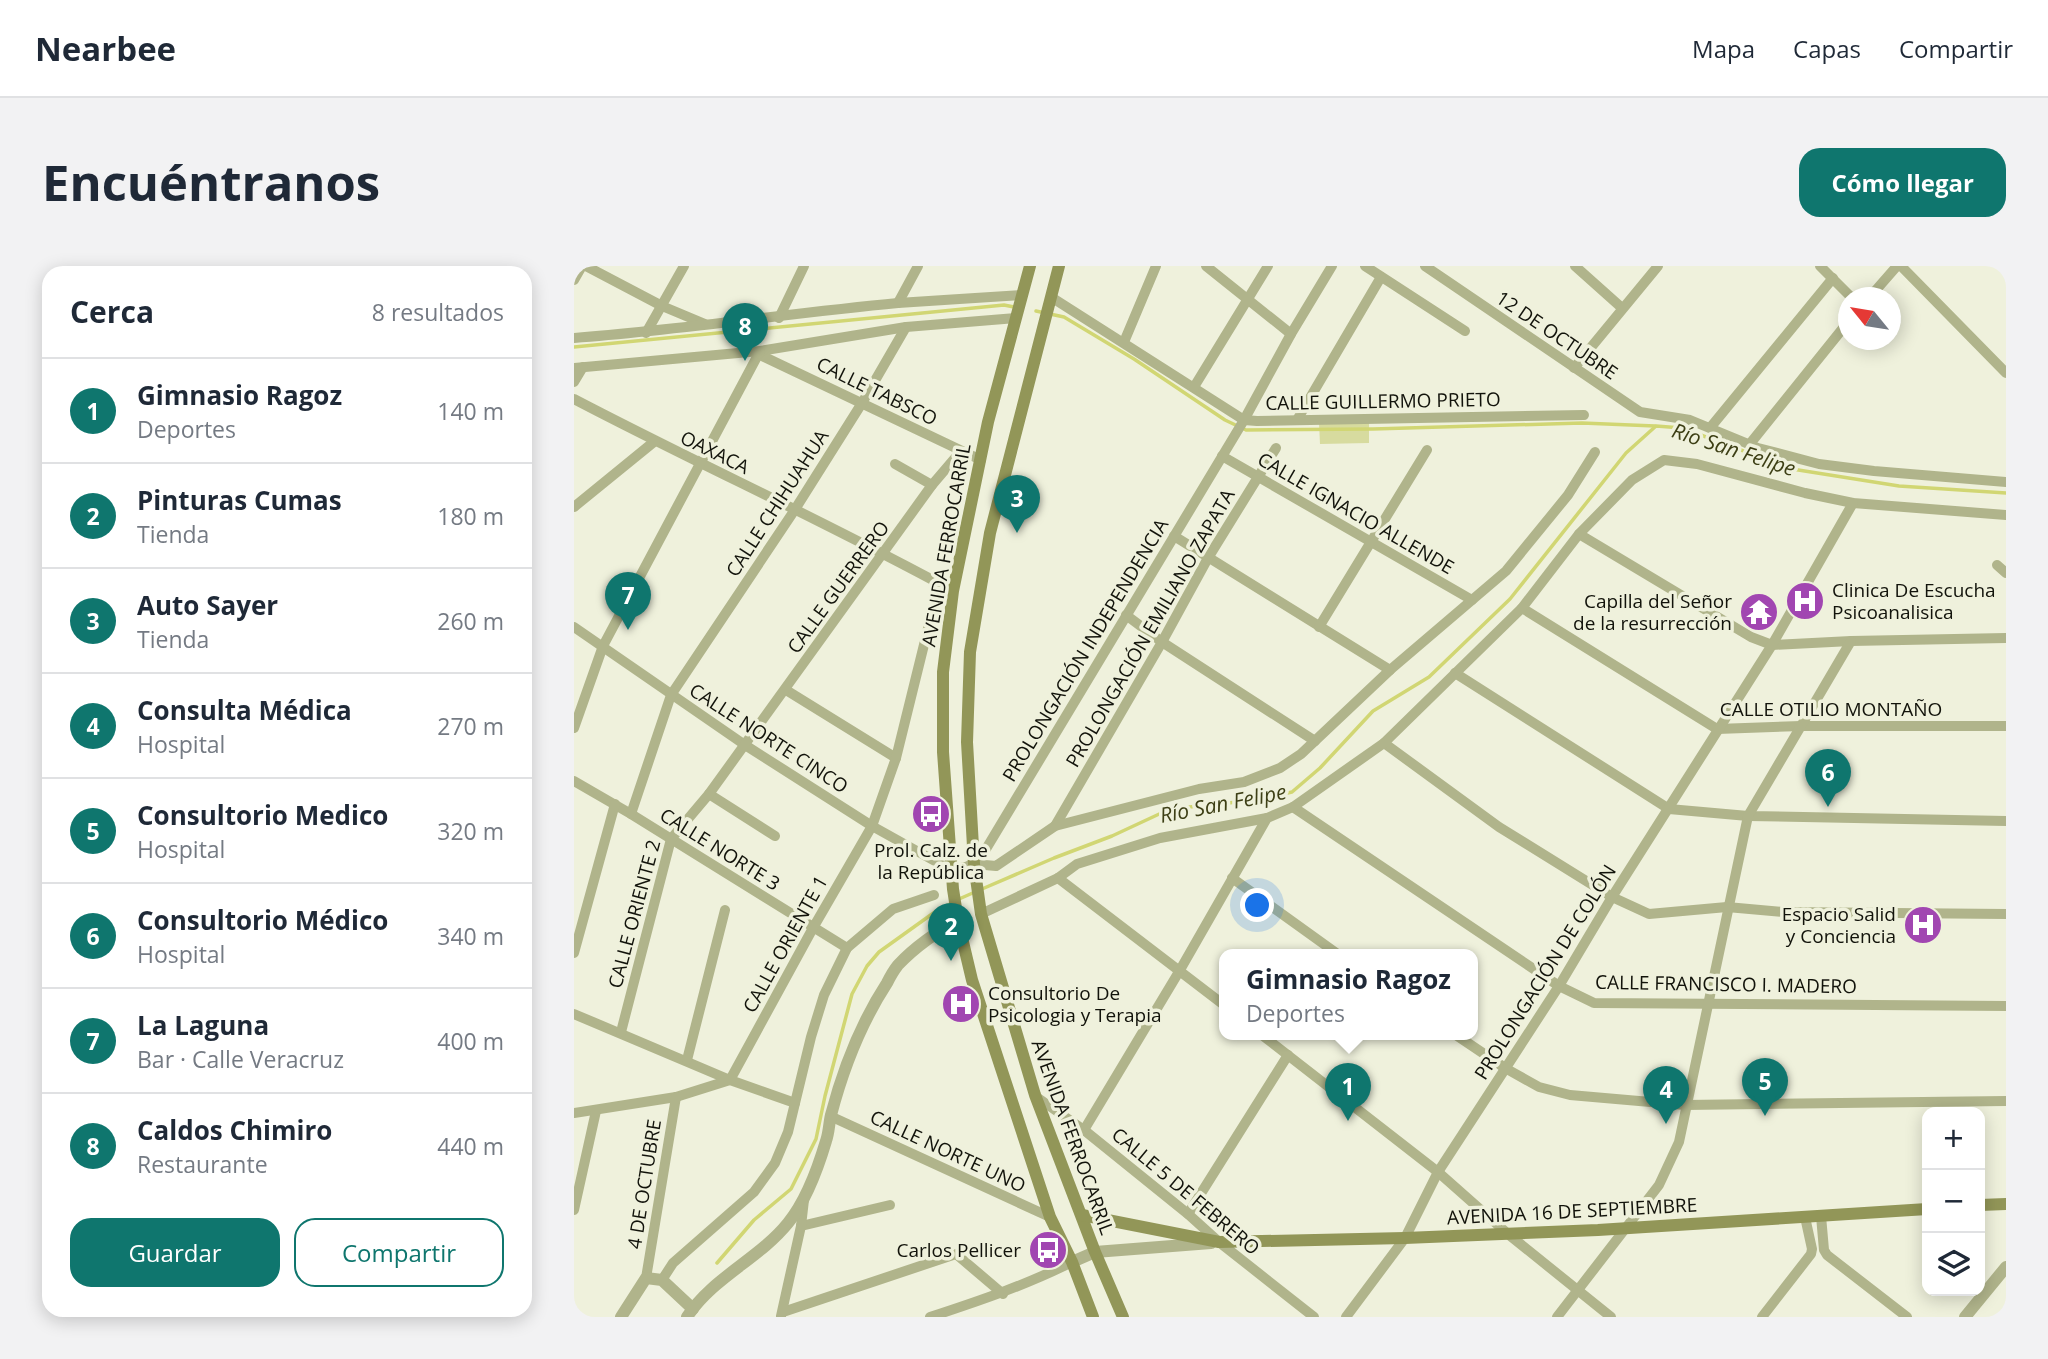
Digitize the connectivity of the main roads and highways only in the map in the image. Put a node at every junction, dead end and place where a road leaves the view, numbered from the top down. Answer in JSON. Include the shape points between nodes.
{"nodes":[{"id":1,"x":1030,"y":266,"type":"edge"},
{"id":2,"x":1059,"y":266,"type":"edge"},
{"id":3,"x":2006,"y":1204,"type":"edge"},
{"id":4,"x":1985,"y":1205,"type":"edge"},
{"id":5,"x":1922,"y":1209,"type":"edge"},
{"id":6,"x":1082,"y":1215,"type":"junction"},
{"id":7,"x":1093,"y":1317,"type":"edge"},
{"id":8,"x":1123,"y":1317,"type":"edge"}],
"edges":[{"from":1,"to":7,"type":"main road","name":"AVENIDA FERROCARRIL","via":[[988,422],[953,591],[943,672],[943,752],[953,889],[972,980],[1050,1217]]},
{"from":2,"to":6,"type":"main road","name":"AVENIDA FERROCARRIL","via":[[990,533],[970,652],[967,742],[980,907],[1035,1095]]},
{"from":3,"to":4,"type":"main road"},
{"from":5,"to":6,"type":"main road","name":"AVENIDA 16 DE SEPTIEMBRE","via":[[1508,1234],[1219,1242]]},
{"from":6,"to":8,"type":"main road","name":"AVENIDA FERROCARRIL"}]}
